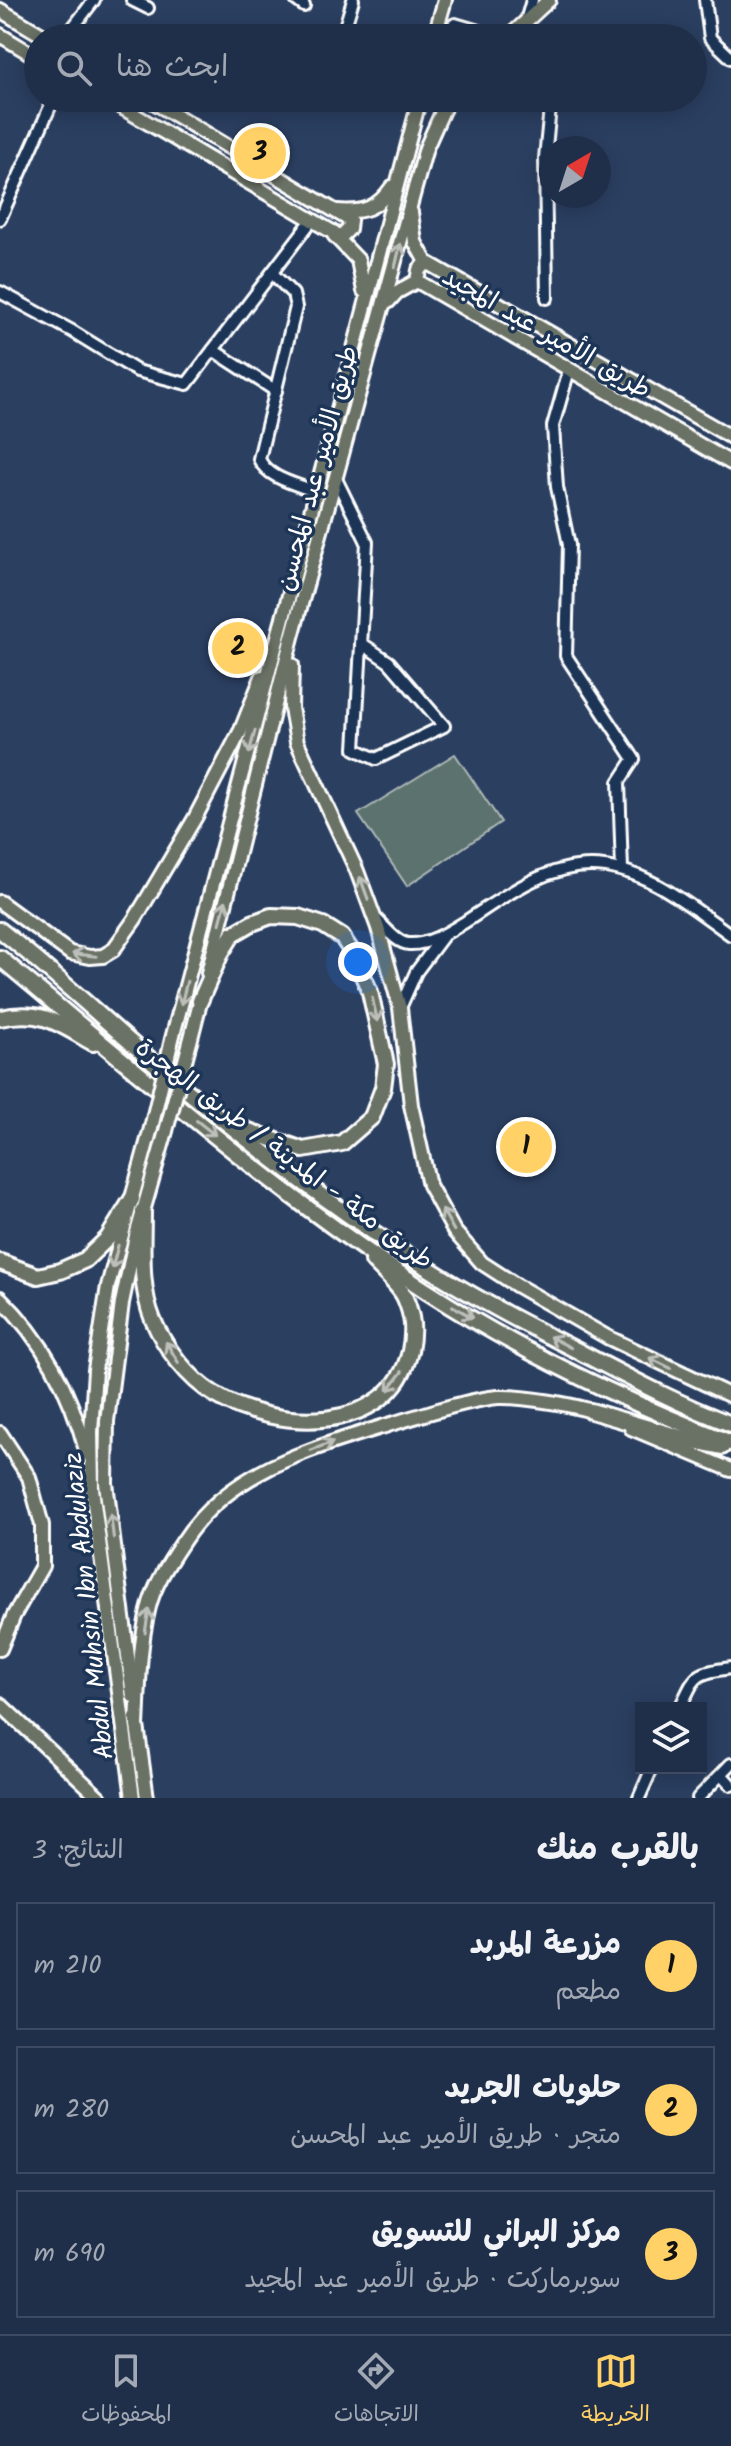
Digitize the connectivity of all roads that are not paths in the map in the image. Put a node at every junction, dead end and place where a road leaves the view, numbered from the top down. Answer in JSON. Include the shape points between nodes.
{"nodes":[{"id":1,"x":94,"y":0,"type":"edge"},
{"id":2,"x":132,"y":0,"type":"edge"},
{"id":3,"x":353,"y":0,"type":"edge"},
{"id":4,"x":445,"y":0,"type":"edge"},
{"id":5,"x":532,"y":0,"type":"edge"},
{"id":6,"x":549,"y":0,"type":"edge"},
{"id":7,"x":705,"y":0,"type":"edge"},
{"id":8,"x":148,"y":8,"type":"dead end"},
{"id":9,"x":0,"y":10,"type":"edge"},
{"id":10,"x":24,"y":24,"type":"edge"},
{"id":11,"x":76,"y":24,"type":"edge"},
{"id":12,"x":346,"y":24,"type":"edge"},
{"id":13,"x":439,"y":24,"type":"edge"},
{"id":14,"x":520,"y":24,"type":"edge"},
{"id":15,"x":523,"y":24,"type":"edge"},
{"id":16,"x":0,"y":35,"type":"edge"},
{"id":17,"x":24,"y":50,"type":"edge"},
{"id":18,"x":731,"y":58,"type":"edge"},
{"id":19,"x":48,"y":112,"type":"edge"},
{"id":20,"x":130,"y":112,"type":"edge"},
{"id":21,"x":170,"y":112,"type":"edge"},
{"id":22,"x":416,"y":112,"type":"edge"},
{"id":23,"x":442,"y":112,"type":"edge"},
{"id":24,"x":550,"y":112,"type":"edge"},
{"id":25,"x":397,"y":181,"type":"junction"},
{"id":26,"x":411,"y":205,"type":"junction"},
{"id":27,"x":336,"y":211,"type":"junction"},
{"id":28,"x":0,"y":219,"type":"edge"},
{"id":29,"x":312,"y":220,"type":"junction"},
{"id":30,"x":326,"y":228,"type":"junction"},
{"id":31,"x":426,"y":262,"type":"junction"},
{"id":32,"x":272,"y":273,"type":"junction"},
{"id":33,"x":417,"y":281,"type":"junction"},
{"id":34,"x":0,"y":292,"type":"edge"},
{"id":35,"x":547,"y":298,"type":"dead end"},
{"id":36,"x":364,"y":303,"type":"junction"},
{"id":37,"x":384,"y":308,"type":"junction"},
{"id":38,"x":213,"y":350,"type":"junction"},
{"id":39,"x":569,"y":370,"type":"junction"},
{"id":40,"x":276,"y":391,"type":"junction"},
{"id":41,"x":731,"y":437,"type":"edge"},
{"id":42,"x":731,"y":463,"type":"edge"},
{"id":43,"x":336,"y":479,"type":"junction"},
{"id":44,"x":316,"y":492,"type":"junction"},
{"id":45,"x":277,"y":636,"type":"junction"},
{"id":46,"x":292,"y":637,"type":"junction"},
{"id":47,"x":361,"y":643,"type":"junction"},
{"id":48,"x":622,"y":870,"type":"junction"},
{"id":49,"x":0,"y":902,"type":"edge"},
{"id":50,"x":0,"y":910,"type":"edge"},
{"id":51,"x":374,"y":917,"type":"junction"},
{"id":52,"x":0,"y":930,"type":"edge"},
{"id":53,"x":43,"y":934,"type":"junction"},
{"id":54,"x":445,"y":934,"type":"junction"},
{"id":55,"x":731,"y":935,"type":"edge"},
{"id":56,"x":0,"y":958,"type":"edge"},
{"id":57,"x":200,"y":1001,"type":"junction"},
{"id":58,"x":400,"y":1008,"type":"junction"},
{"id":59,"x":0,"y":1018,"type":"edge"},
{"id":60,"x":124,"y":1061,"type":"junction"},
{"id":61,"x":226,"y":1122,"type":"junction"},
{"id":62,"x":151,"y":1128,"type":"joint"},
{"id":63,"x":166,"y":1131,"type":"joint"},
{"id":64,"x":132,"y":1199,"type":"junction"},
{"id":65,"x":143,"y":1211,"type":"junction"},
{"id":66,"x":356,"y":1244,"type":"junction"},
{"id":67,"x":0,"y":1262,"type":"edge"},
{"id":68,"x":0,"y":1298,"type":"edge"},
{"id":69,"x":731,"y":1396,"type":"edge"},
{"id":70,"x":591,"y":1411,"type":"junction"},
{"id":71,"x":731,"y":1424,"type":"edge"},
{"id":72,"x":0,"y":1433,"type":"edge"},
{"id":73,"x":731,"y":1446,"type":"edge"},
{"id":74,"x":731,"y":1470,"type":"edge"},
{"id":75,"x":92,"y":1474,"type":"junction"},
{"id":76,"x":0,"y":1649,"type":"edge"},
{"id":77,"x":731,"y":1668,"type":"edge"},
{"id":78,"x":683,"y":1702,"type":"edge"},
{"id":79,"x":0,"y":1704,"type":"edge"},
{"id":80,"x":137,"y":1726,"type":"junction"},
{"id":81,"x":731,"y":1764,"type":"edge"},
{"id":82,"x":649,"y":1774,"type":"edge"},
{"id":83,"x":722,"y":1775,"type":"junction"},
{"id":84,"x":731,"y":1785,"type":"edge"},
{"id":85,"x":100,"y":1798,"type":"edge"},
{"id":86,"x":133,"y":1798,"type":"edge"},
{"id":87,"x":147,"y":1798,"type":"edge"},
{"id":88,"x":639,"y":1798,"type":"edge"},
{"id":89,"x":698,"y":1798,"type":"edge"}],
"edges":[{"from":1,"to":11,"type":"street"},
{"from":2,"to":8,"type":"street"},
{"from":3,"to":12,"type":"street"},
{"from":4,"to":13,"type":"main road"},
{"from":5,"to":14,"type":"street"},
{"from":6,"to":15,"type":"main road"},
{"from":7,"to":18,"type":"street","via":[[710,38]]},
{"from":9,"to":10,"type":"main road"},
{"from":16,"to":17,"type":"main road"},
{"from":19,"to":28,"type":"street"},
{"from":20,"to":29,"type":"main road"},
{"from":21,"to":27,"type":"main road"},
{"from":22,"to":25,"type":"main road","name":"طريق الأمير عبد المحسن"},
{"from":23,"to":26,"type":"main road","name":"طريق الأمير عبد المحسن"},
{"from":24,"to":35,"type":"street"},
{"from":25,"to":27,"type":"main road","via":[[375,206]]},
{"from":25,"to":36,"type":"main road","name":"طريق الأمير عبد المحسن"},
{"from":26,"to":31,"type":"main road","via":[[415,242]]},
{"from":37,"to":26,"type":"main road","name":"طريق الأمير عبد المحسن","one_way":true},
{"from":27,"to":30,"type":"main road","via":[[350,220],[349,229],[341,237]]},
{"from":29,"to":30,"type":"main road"},
{"from":29,"to":32,"type":"street"},
{"from":30,"to":36,"type":"main road","via":[[358,260]]},
{"from":31,"to":33,"type":"main road","name":"طريق الأمير عبد المجيد"},
{"from":31,"to":41,"type":"main road","name":"طريق الأمير عبد المجيد"},
{"from":32,"to":38,"type":"street"},
{"from":32,"to":40,"type":"street","via":[[293,294],[296,307]]},
{"from":33,"to":37,"type":"main road","via":[[397,292]]},
{"from":33,"to":39,"type":"main road","name":"طريق الأمير عبد المجيد"},
{"from":34,"to":38,"type":"street","via":[[124,364],[161,379],[187,384]]},
{"from":36,"to":44,"type":"main road","name":"طريق الأمير عبد المحسن"},
{"from":37,"to":43,"type":"main road","name":"طريق الأمير عبد المحسن"},
{"from":38,"to":40,"type":"street"},
{"from":39,"to":42,"type":"main road","name":"طريق الأمير عبد المجيد"},
{"from":39,"to":48,"type":"street","via":[[553,426],[557,487],[569,545],[566,656],[634,759],[619,782]]},
{"from":40,"to":44,"type":"street","via":[[261,463],[273,475]]},
{"from":43,"to":46,"type":"main road","name":"طريق الأمير عبد المحسن"},
{"from":43,"to":47,"type":"street","via":[[367,542]]},
{"from":44,"to":45,"type":"main road","name":"طريق الأمير عبد المحسن"},
{"from":45,"to":53,"type":"main road","one_way":true,"via":[[234,743],[189,829],[113,950],[90,957],[70,953]]},
{"from":45,"to":62,"type":"main road","name":"طريق الأمير عبد المحسن","one_way":true,"bridge":true},
{"from":51,"to":46,"type":"main road","one_way":true,"via":[[297,742],[291,708]]},
{"from":57,"to":46,"type":"main road","name":"طريق الأمير عبد المحسن","one_way":true},
{"from":47,"to":47,"type":"street","via":[[355,749],[376,759],[444,726],[389,662]]},
{"from":48,"to":54,"type":"street","via":[[577,867],[535,879]]},
{"from":48,"to":55,"type":"street","via":[[663,888]]},
{"from":49,"to":53,"type":"main road"},
{"from":50,"to":53,"type":"main road"},
{"from":51,"to":54,"type":"street","via":[[407,944]]},
{"from":51,"to":58,"type":"main road"},
{"from":52,"to":61,"type":"highway","name":"طريق مكة - المدينة / طريق الهجرة"},
{"from":54,"to":58,"type":"street","via":[[416,972]]},
{"from":56,"to":60,"type":"highway","name":"طريق مكة - المدينة / طريق الهجرة"},
{"from":57,"to":61,"type":"highway","one_way":true,"via":[[233,934],[271,916],[323,925],[342,937],[354,955],[370,992],[386,1064],[372,1117],[342,1143],[303,1150]]},
{"from":57,"to":63,"type":"main road","name":"طريق الأمير عبد المحسن","bridge":true},
{"from":69,"to":58,"type":"main road","one_way":true,"via":[[607,1337],[516,1285],[482,1263],[454,1231],[429,1185],[411,1105]]},
{"from":59,"to":60,"type":"highway","via":[[46,1017]]},
{"from":60,"to":66,"type":"highway","name":"طريق مكة - المدينة / طريق الهجرة","one_way":true},
{"from":71,"to":61,"type":"highway","name":"طريق مكة - المدينة / طريق الهجرة","one_way":true,"via":[[643,1385],[440,1276],[364,1227]]},
{"from":62,"to":64,"type":"main road","name":"Abdul Muhsin Ibn Abdulaziz"},
{"from":63,"to":65,"type":"main road","name":"Abdul Muhsin Ibn Abdulaziz"},
{"from":64,"to":67,"type":"highway","via":[[108,1238],[85,1260],[38,1276]]},
{"from":64,"to":75,"type":"main road","name":"Abdul Muhsin Ibn Abdulaziz","one_way":true,"via":[[108,1286],[95,1370]]},
{"from":66,"to":65,"type":"highway","one_way":true,"via":[[404,1295],[415,1330],[407,1364],[374,1403],[350,1415],[275,1419],[212,1393],[179,1364],[149,1306],[143,1278]]},
{"from":80,"to":65,"type":"main road","name":"Abdul Muhsin Ibn Abdulaziz","one_way":true,"via":[[106,1483],[107,1421],[122,1303]]},
{"from":66,"to":73,"type":"highway","name":"طريق مكة - المدينة / طريق الهجرة","one_way":true,"via":[[539,1356]]},
{"from":68,"to":75,"type":"main road","via":[[37,1341],[63,1386]]},
{"from":70,"to":73,"type":"highway","via":[[693,1441]]},
{"from":70,"to":74,"type":"main road"},
{"from":80,"to":70,"type":"main road","one_way":true,"via":[[148,1609],[185,1538],[232,1491],[270,1466],[335,1442],[498,1397]]},
{"from":72,"to":76,"type":"main road","via":[[29,1477],[42,1525],[42,1566]]},
{"from":75,"to":86,"type":"main road","name":"Abdul Muhsin Ibn Abdulaziz"},
{"from":77,"to":78,"type":"street","via":[[704,1671]]},
{"from":79,"to":85,"type":"main road"},
{"from":80,"to":87,"type":"main road","name":"Abdul Muhsin Ibn Abdulaziz"},
{"from":81,"to":83,"type":"street"},
{"from":82,"to":88,"type":"street"},
{"from":83,"to":84,"type":"street"},
{"from":83,"to":89,"type":"street"}]}
